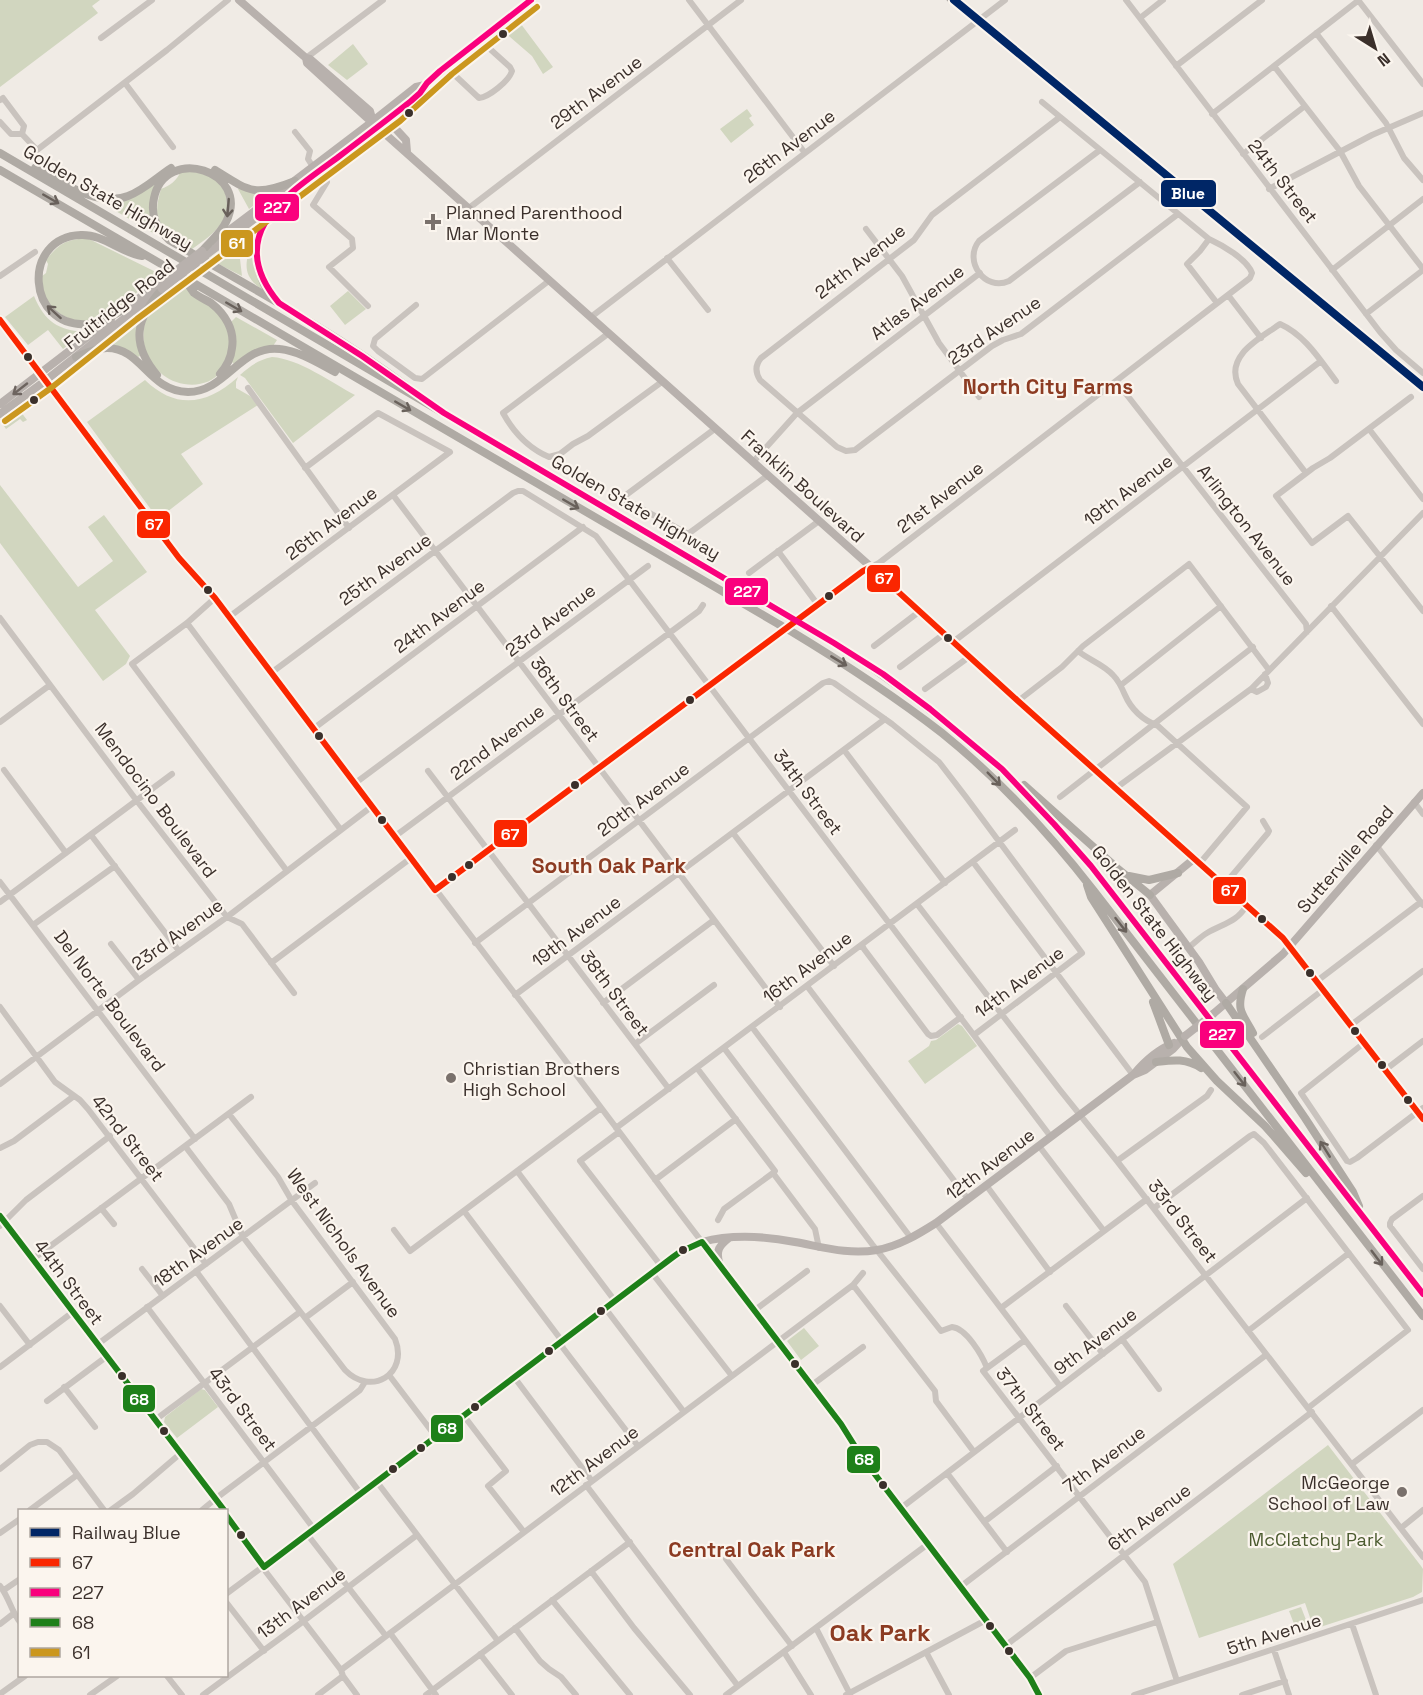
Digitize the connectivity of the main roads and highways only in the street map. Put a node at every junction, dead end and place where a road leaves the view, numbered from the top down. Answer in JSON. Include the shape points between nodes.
{"nodes":[{"id":1,"x":239,"y":0,"type":"edge"},
{"id":2,"x":531,"y":0,"type":"edge"},
{"id":3,"x":306,"y":58,"type":"junction"},
{"id":4,"x":425,"y":85,"type":"junction"},
{"id":5,"x":347,"y":98,"type":"junction"},
{"id":6,"x":395,"y":114,"type":"junction"},
{"id":7,"x":375,"y":124,"type":"junction"},
{"id":8,"x":358,"y":133,"type":"junction"},
{"id":9,"x":0,"y":152,"type":"edge"},
{"id":10,"x":407,"y":152,"type":"junction"},
{"id":11,"x":316,"y":169,"type":"junction"},
{"id":12,"x":0,"y":170,"type":"edge"},
{"id":13,"x":297,"y":183,"type":"junction"},
{"id":14,"x":204,"y":253,"type":"junction"},
{"id":15,"x":148,"y":257,"type":"junction"},
{"id":16,"x":184,"y":278,"type":"junction"},
{"id":17,"x":159,"y":287,"type":"junction"},
{"id":18,"x":279,"y":303,"type":"junction"},
{"id":19,"x":126,"y":308,"type":"junction"},
{"id":20,"x":76,"y":357,"type":"junction"},
{"id":21,"x":382,"y":394,"type":"junction"},
{"id":22,"x":0,"y":404,"type":"edge"},
{"id":23,"x":444,"y":413,"type":"junction"},
{"id":24,"x":0,"y":414,"type":"edge"},
{"id":25,"x":1002,"y":769,"type":"junction"},
{"id":26,"x":1423,"y":793,"type":"edge"},
{"id":27,"x":1197,"y":860,"type":"junction"},
{"id":28,"x":1178,"y":873,"type":"junction"},
{"id":29,"x":1126,"y":875,"type":"junction"},
{"id":30,"x":1085,"y":879,"type":"junction"},
{"id":31,"x":1150,"y":896,"type":"junction"},
{"id":32,"x":1290,"y":945,"type":"junction"},
{"id":33,"x":1145,"y":982,"type":"junction"},
{"id":34,"x":1243,"y":989,"type":"junction"},
{"id":35,"x":1223,"y":1005,"type":"junction"},
{"id":36,"x":1183,"y":1038,"type":"junction"},
{"id":37,"x":1169,"y":1044,"type":"junction"},
{"id":38,"x":1258,"y":1048,"type":"junction"},
{"id":39,"x":1156,"y":1062,"type":"junction"},
{"id":40,"x":1208,"y":1072,"type":"junction"},
{"id":41,"x":1133,"y":1075,"type":"junction"},
{"id":42,"x":1421,"y":1113,"type":"edge"},
{"id":43,"x":1342,"y":1211,"type":"junction"},
{"id":44,"x":1364,"y":1217,"type":"junction"},
{"id":45,"x":730,"y":1238,"type":"junction"},
{"id":46,"x":702,"y":1242,"type":"road end"},
{"id":47,"x":719,"y":1262,"type":"road end"},
{"id":48,"x":1423,"y":1294,"type":"edge"},
{"id":49,"x":1423,"y":1316,"type":"edge"}],
"edges":[{"from":1,"to":3,"type":"main road","name":"Franklin Boulevard"},
{"from":2,"to":4,"type":"main road","name":"Fruitridge Road"},
{"from":3,"to":5,"type":"main road","name":"Franklin Boulevard"},
{"from":3,"to":7,"type":"main road","name":"Franklin Boulevard","via":[[370,111]]},
{"from":4,"to":6,"type":"main road","name":"Fruitridge Road"},
{"from":4,"to":7,"type":"main road","name":"Fruitridge Road","via":[[416,87]]},
{"from":5,"to":7,"type":"main road","name":"Franklin Boulevard"},
{"from":5,"to":8,"type":"main road","via":[[361,121]]},
{"from":6,"to":7,"type":"main road","name":"Fruitridge Road"},
{"from":6,"to":10,"type":"main road","via":[[394,127],[406,140]]},
{"from":7,"to":8,"type":"main road","name":"Fruitridge Road"},
{"from":7,"to":10,"type":"main road","name":"Franklin Boulevard"},
{"from":7,"to":11,"type":"main road","name":"Fruitridge Road"},
{"from":8,"to":11,"type":"main road","name":"Fruitridge Road"},
{"from":9,"to":13,"type":"highway","via":[[85,193],[112,200],[139,191],[175,166],[188,163],[214,168],[253,191]]},
{"from":9,"to":23,"type":"highway","name":"Golden State Highway"},
{"from":10,"to":27,"type":"main road","name":"Franklin Boulevard"},
{"from":11,"to":13,"type":"main road","name":"Fruitridge Road"},
{"from":12,"to":15,"type":"highway","name":"Golden State Highway","one_way":true},
{"from":13,"to":14,"type":"main road","name":"Fruitridge Road"},
{"from":13,"to":18,"type":"highway","via":[[266,220],[257,246],[260,274]]},
{"from":14,"to":17,"type":"main road","name":"Fruitridge Road","bridge":true},
{"from":18,"to":14,"type":"highway","one_way":true,"via":[[169,240],[160,231],[154,220],[154,195],[169,175],[180,170],[204,169],[214,174],[228,191],[230,213],[226,224]]},
{"from":15,"to":16,"type":"highway","name":"Golden State Highway"},
{"from":19,"to":15,"type":"highway","one_way":true,"via":[[88,324],[62,319],[43,301],[38,288],[41,262],[59,241],[79,235]]},
{"from":16,"to":17,"type":"highway","via":[[195,293],[220,310],[232,331],[231,357],[225,369],[206,384],[179,387],[156,375],[148,365],[139,339],[140,324]]},
{"from":16,"to":21,"type":"highway","name":"Golden State Highway","one_way":true},
{"from":17,"to":19,"type":"main road","name":"Fruitridge Road"},
{"from":17,"to":20,"type":"main road","name":"Fruitridge Road"},
{"from":18,"to":23,"type":"highway"},
{"from":19,"to":22,"type":"main road","name":"Fruitridge Road","one_way":true},
{"from":20,"to":21,"type":"highway","via":[[96,349],[117,349],[135,359],[163,386],[190,392],[216,384],[255,352],[280,349]]},
{"from":20,"to":24,"type":"main road","name":"Fruitridge Road"},
{"from":21,"to":30,"type":"highway","name":"Golden State Highway","one_way":true,"bridge":true,"via":[[849,667],[986,771]]},
{"from":23,"to":25,"type":"highway","name":"Golden State Highway","bridge":true,"via":[[883,674]]},
{"from":25,"to":29,"type":"highway"},
{"from":25,"to":44,"type":"highway","name":"Golden State Highway","via":[[1091,866]]},
{"from":26,"to":32,"type":"main road","name":"Sutterville Road"},
{"from":27,"to":28,"type":"main road"},
{"from":27,"to":32,"type":"main road","name":"Franklin Boulevard"},
{"from":28,"to":29,"type":"highway","via":[[1149,880]]},
{"from":28,"to":31,"type":"main road"},
{"from":29,"to":31,"type":"highway"},
{"from":30,"to":33,"type":"highway","via":[[1090,897]]},
{"from":30,"to":43,"type":"highway","name":"Golden State Highway","one_way":true},
{"from":31,"to":35,"type":"main road"},
{"from":32,"to":34,"type":"main road","name":"12th Avenue"},
{"from":32,"to":42,"type":"main road","name":"Franklin Boulevard"},
{"from":33,"to":36,"type":"highway"},
{"from":33,"to":37,"type":"highway"},
{"from":34,"to":35,"type":"main road","name":"12th Avenue"},
{"from":34,"to":38,"type":"highway","via":[[1239,1003]]},
{"from":35,"to":36,"type":"main road","name":"12th Avenue","bridge":true},
{"from":35,"to":38,"type":"highway"},
{"from":36,"to":37,"type":"main road","name":"12th Avenue"},
{"from":36,"to":39,"type":"main road","name":"12th Avenue"},
{"from":36,"to":40,"type":"highway"},
{"from":37,"to":41,"type":"main road","name":"12th Avenue"},
{"from":44,"to":38,"type":"highway","one_way":true,"via":[[1353,1192]]},
{"from":39,"to":40,"type":"highway","via":[[1186,1060]]},
{"from":39,"to":41,"type":"main road","name":"12th Avenue"},
{"from":40,"to":43,"type":"highway","via":[[1265,1126]]},
{"from":41,"to":45,"type":"main road","name":"12th Avenue","via":[[936,1223],[891,1247],[852,1252],[781,1239]]},
{"from":43,"to":49,"type":"highway","name":"Golden State Highway","one_way":true},
{"from":44,"to":48,"type":"highway","name":"Golden State Highway"},
{"from":45,"to":46,"type":"main road","name":"12th Avenue"},
{"from":45,"to":47,"type":"main road","via":[[719,1247]]}]}
